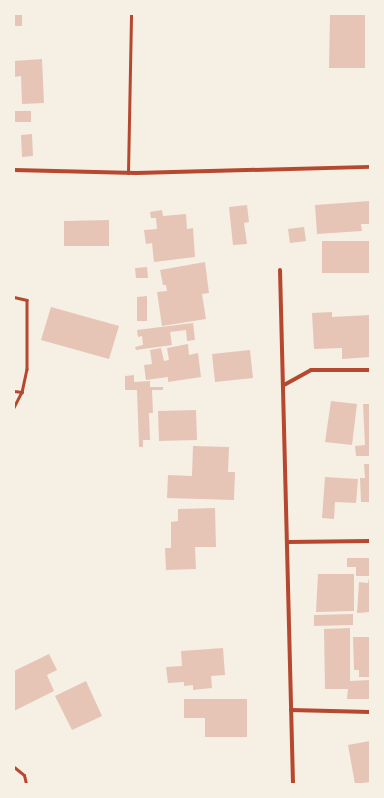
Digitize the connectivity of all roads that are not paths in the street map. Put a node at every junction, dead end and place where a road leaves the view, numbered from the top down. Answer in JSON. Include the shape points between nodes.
{"nodes":[{"id":1,"x":130,"y":14,"type":"edge"},
{"id":2,"x":370,"y":167,"type":"edge"},
{"id":3,"x":14,"y":170,"type":"edge"},
{"id":4,"x":128,"y":173,"type":"junction"},
{"id":5,"x":280,"y":270,"type":"dead end"},
{"id":6,"x":370,"y":370,"type":"edge"},
{"id":7,"x":284,"y":385,"type":"junction"},
{"id":8,"x":370,"y":541,"type":"edge"},
{"id":9,"x":288,"y":542,"type":"junction"},
{"id":10,"x":291,"y":710,"type":"junction"},
{"id":11,"x":370,"y":712,"type":"edge"},
{"id":12,"x":14,"y":767,"type":"edge"},
{"id":13,"x":26,"y":784,"type":"edge"},
{"id":14,"x":293,"y":784,"type":"edge"}],
"edges":[{"from":1,"to":4,"type":"lane"},
{"from":2,"to":4,"type":"street"},
{"from":3,"to":4,"type":"street"},
{"from":5,"to":7,"type":"street"},
{"from":6,"to":7,"type":"street","via":[[311,370]]},
{"from":7,"to":9,"type":"street"},
{"from":8,"to":9,"type":"street"},
{"from":9,"to":10,"type":"street"},
{"from":10,"to":11,"type":"street"},
{"from":10,"to":14,"type":"street"},
{"from":12,"to":13,"type":"lane","via":[[24,775]]}]}
